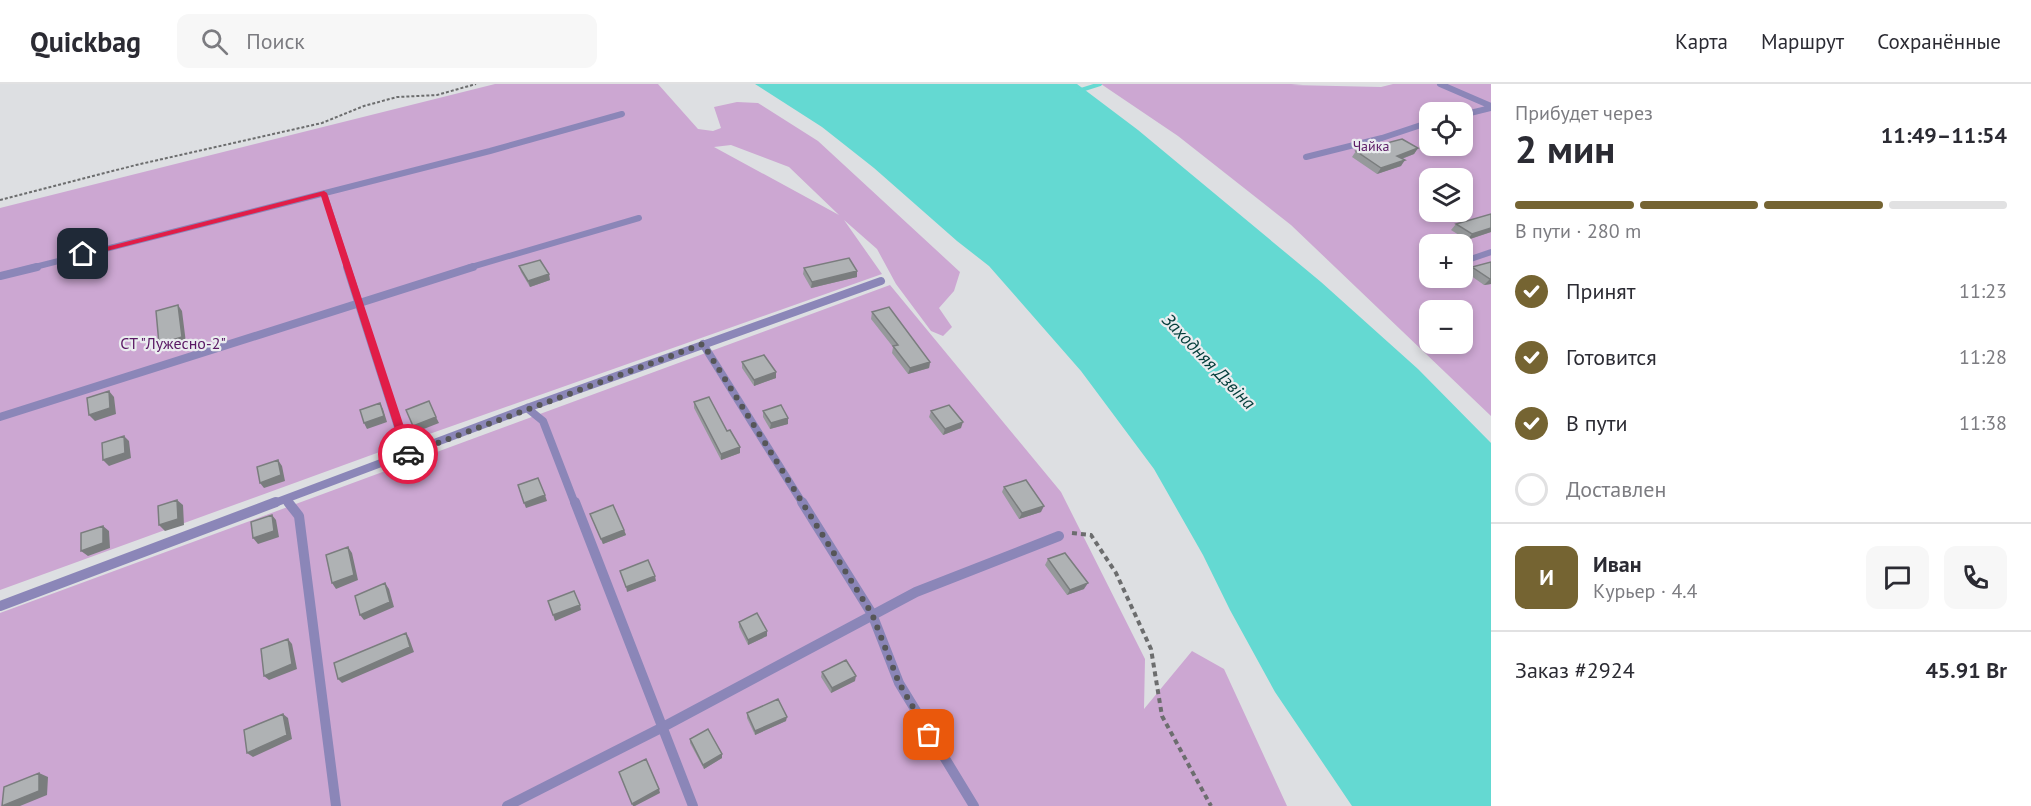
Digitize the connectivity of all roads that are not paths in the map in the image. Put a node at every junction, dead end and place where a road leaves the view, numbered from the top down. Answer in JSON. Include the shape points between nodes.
{"nodes":[{"id":1,"x":1440,"y":84,"type":"edge"},
{"id":2,"x":1491,"y":107,"type":"edge"},
{"id":3,"x":1473,"y":111,"type":"edge"},
{"id":4,"x":622,"y":114,"type":"dead end"},
{"id":5,"x":1419,"y":126,"type":"edge"},
{"id":6,"x":1306,"y":157,"type":"dead end"},
{"id":7,"x":324,"y":193,"type":"junction"},
{"id":8,"x":639,"y":218,"type":"dead end"},
{"id":9,"x":1491,"y":252,"type":"edge"},
{"id":10,"x":1473,"y":258,"type":"edge"},
{"id":11,"x":0,"y":276,"type":"edge"},
{"id":12,"x":881,"y":281,"type":"dead end"},
{"id":13,"x":359,"y":303,"type":"junction"},
{"id":14,"x":703,"y":344,"type":"junction"},
{"id":15,"x":527,"y":408,"type":"junction"},
{"id":16,"x":0,"y":417,"type":"edge"},
{"id":17,"x":407,"y":454,"type":"junction"},
{"id":18,"x":286,"y":500,"type":"junction"},
{"id":19,"x":1059,"y":536,"type":"road end"},
{"id":20,"x":0,"y":606,"type":"edge"},
{"id":21,"x":872,"y":614,"type":"junction"},
{"id":22,"x":663,"y":727,"type":"junction"},
{"id":23,"x":336,"y":806,"type":"edge"},
{"id":24,"x":507,"y":806,"type":"edge"},
{"id":25,"x":693,"y":806,"type":"edge"},
{"id":26,"x":974,"y":806,"type":"edge"}],
"edges":[{"from":1,"to":2,"type":"lane"},
{"from":2,"to":3,"type":"lane"},
{"from":4,"to":7,"type":"lane"},
{"from":5,"to":6,"type":"lane"},
{"from":7,"to":11,"type":"lane"},
{"from":7,"to":13,"type":"lane"},
{"from":8,"to":13,"type":"lane"},
{"from":9,"to":10,"type":"lane"},
{"from":12,"to":14,"type":"lane"},
{"from":13,"to":16,"type":"lane"},
{"from":13,"to":17,"type":"lane"},
{"from":14,"to":15,"type":"lane"},
{"from":14,"to":21,"type":"lane"},
{"from":15,"to":17,"type":"lane"},
{"from":15,"to":22,"type":"lane","via":[[543,421]]},
{"from":17,"to":18,"type":"lane"},
{"from":18,"to":20,"type":"lane"},
{"from":18,"to":23,"type":"lane","via":[[299,516]]},
{"from":19,"to":21,"type":"lane","via":[[916,591]]},
{"from":21,"to":22,"type":"lane"},
{"from":21,"to":26,"type":"lane","via":[[899,683]]},
{"from":22,"to":24,"type":"lane"},
{"from":22,"to":25,"type":"lane"}]}
